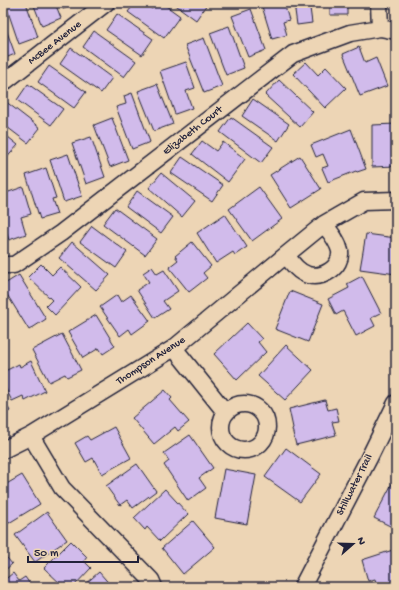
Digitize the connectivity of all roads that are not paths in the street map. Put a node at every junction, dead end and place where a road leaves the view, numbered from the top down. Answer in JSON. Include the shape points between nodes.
{"nodes":[{"id":1,"x":106,"y":3,"type":"edge"},
{"id":2,"x":379,"y":3,"type":"edge"},
{"id":3,"x":388,"y":30,"type":"edge"},
{"id":4,"x":3,"y":83,"type":"edge"},
{"id":5,"x":396,"y":200,"type":"edge"},
{"id":6,"x":324,"y":224,"type":"junction"},
{"id":7,"x":286,"y":255,"type":"junction"},
{"id":8,"x":3,"y":265,"type":"edge"},
{"id":9,"x":174,"y":348,"type":"junction"},
{"id":10,"x":396,"y":403,"type":"edge"},
{"id":11,"x":226,"y":413,"type":"dead end"},
{"id":12,"x":31,"y":436,"type":"junction"},
{"id":13,"x":3,"y":450,"type":"edge"},
{"id":14,"x":154,"y":587,"type":"edge"},
{"id":15,"x":302,"y":587,"type":"edge"}],
"edges":[{"from":1,"to":4,"type":"street","name":"McBee Avenue"},
{"from":2,"to":3,"type":"street"},
{"from":3,"to":8,"type":"street","name":"Elizabeth Court","via":[[350,33],[293,54],[61,233],[14,265]]},
{"from":5,"to":6,"type":"street","name":"Thompson Avenue","via":[[364,201]]},
{"from":6,"to":7,"type":"street","name":"Thompson Avenue"},
{"from":6,"to":7,"type":"street","via":[[338,244],[340,252],[338,261],[332,269],[324,274],[308,275],[293,265]]},
{"from":7,"to":9,"type":"street","name":"Thompson Avenue"},
{"from":9,"to":11,"type":"street"},
{"from":9,"to":12,"type":"street","name":"Thompson Avenue"},
{"from":10,"to":15,"type":"street","name":"Stillwater Trail"},
{"from":12,"to":13,"type":"street","name":"Thompson Avenue"},
{"from":12,"to":14,"type":"street","via":[[62,488],[151,580]]}]}
